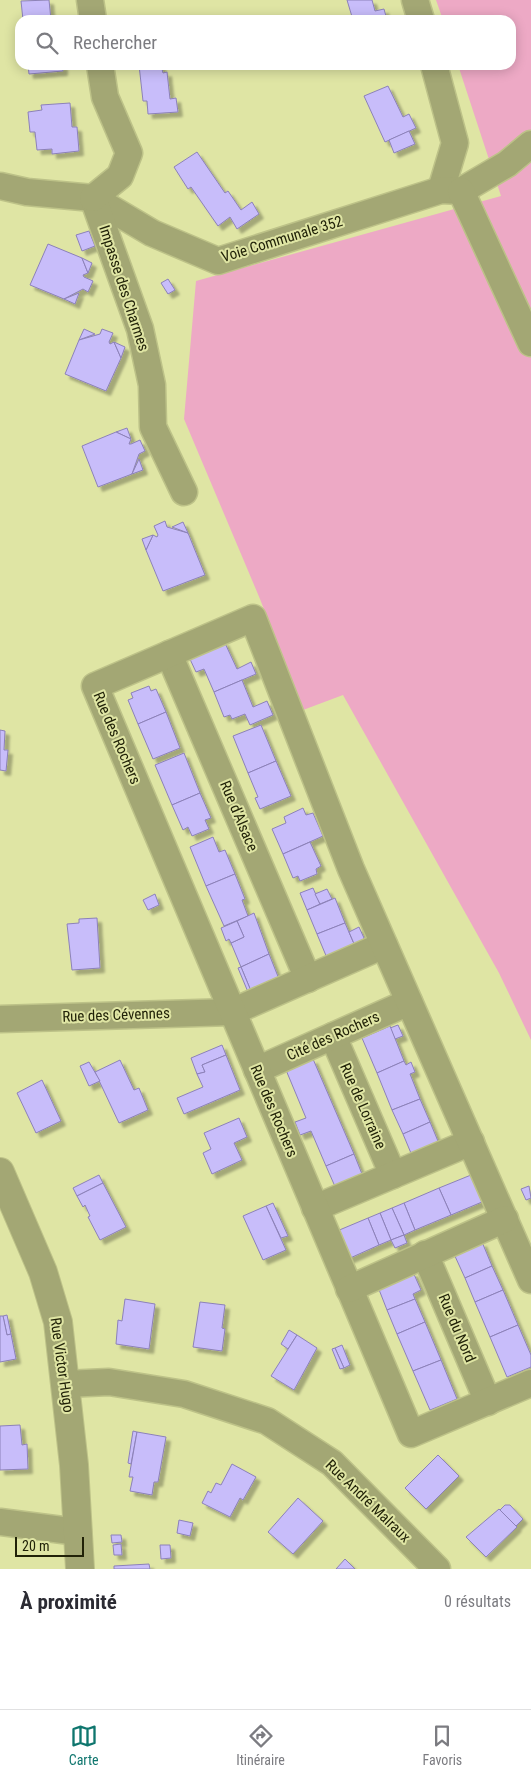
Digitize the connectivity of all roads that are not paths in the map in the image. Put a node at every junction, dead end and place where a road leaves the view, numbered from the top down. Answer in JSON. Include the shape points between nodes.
{"nodes":[{"id":1,"x":90,"y":0,"type":"edge"},
{"id":2,"x":415,"y":0,"type":"edge"},
{"id":3,"x":92,"y":15,"type":"edge"},
{"id":4,"x":420,"y":15,"type":"edge"},
{"id":5,"x":101,"y":70,"type":"edge"},
{"id":6,"x":435,"y":70,"type":"edge"},
{"id":7,"x":531,"y":144,"type":"edge"},
{"id":8,"x":0,"y":186,"type":"edge"},
{"id":9,"x":451,"y":190,"type":"junction"},
{"id":10,"x":93,"y":198,"type":"junction"},
{"id":11,"x":531,"y":343,"type":"edge"},
{"id":12,"x":184,"y":492,"type":"dead end"},
{"id":13,"x":169,"y":654,"type":"junction"},
{"id":14,"x":384,"y":945,"type":"junction"},
{"id":15,"x":308,"y":979,"type":"junction"},
{"id":16,"x":410,"y":1002,"type":"junction"},
{"id":17,"x":232,"y":1012,"type":"junction"},
{"id":18,"x":0,"y":1020,"type":"edge"},
{"id":19,"x":333,"y":1036,"type":"junction"},
{"id":20,"x":257,"y":1070,"type":"junction"},
{"id":21,"x":471,"y":1142,"type":"junction"},
{"id":22,"x":0,"y":1172,"type":"edge"},
{"id":23,"x":393,"y":1175,"type":"junction"},
{"id":24,"x":315,"y":1208,"type":"junction"},
{"id":25,"x":505,"y":1219,"type":"junction"},
{"id":26,"x":425,"y":1254,"type":"junction"},
{"id":27,"x":531,"y":1280,"type":"edge"},
{"id":28,"x":349,"y":1289,"type":"junction"},
{"id":29,"x":531,"y":1383,"type":"edge"},
{"id":30,"x":65,"y":1384,"type":"junction"},
{"id":31,"x":488,"y":1402,"type":"junction"},
{"id":32,"x":0,"y":1522,"type":"edge"},
{"id":33,"x":78,"y":1532,"type":"junction"},
{"id":34,"x":80,"y":1569,"type":"edge"},
{"id":35,"x":437,"y":1569,"type":"edge"}],
"edges":[{"from":1,"to":3,"type":"street"},
{"from":2,"to":4,"type":"street"},
{"from":5,"to":10,"type":"street","via":[[105,97],[129,153],[120,176]]},
{"from":6,"to":9,"type":"street","via":[[455,143]]},
{"from":7,"to":9,"type":"street","name":"Voie Communale 352","via":[[507,164]]},
{"from":8,"to":10,"type":"street","name":"Voie Communale 352"},
{"from":9,"to":10,"type":"street","name":"Voie Communale 352","via":[[218,261],[152,233]]},
{"from":9,"to":11,"type":"street"},
{"from":10,"to":12,"type":"street","name":"Impasse des Charmes","via":[[140,329],[152,385],[153,427]]},
{"from":13,"to":14,"type":"street","name":"Rue des Rochers","via":[[253,618]]},
{"from":13,"to":15,"type":"street","name":"Rue d'Alsace"},
{"from":13,"to":17,"type":"street","name":"Rue des Rochers","via":[[95,686]]},
{"from":14,"to":15,"type":"street"},
{"from":14,"to":16,"type":"street","name":"Rue des Rochers"},
{"from":15,"to":17,"type":"street"},
{"from":16,"to":19,"type":"street","name":"Cité des Rochers"},
{"from":16,"to":21,"type":"street","name":"Rue des Rochers"},
{"from":17,"to":18,"type":"street","name":"Rue des Cévennes"},
{"from":17,"to":20,"type":"street","name":"Rue des Rochers"},
{"from":19,"to":20,"type":"street","name":"Cité des Rochers"},
{"from":19,"to":23,"type":"street","name":"Rue de Lorraine"},
{"from":20,"to":24,"type":"street","name":"Rue des Rochers"},
{"from":21,"to":23,"type":"street"},
{"from":21,"to":25,"type":"street","name":"Rue des Rochers"},
{"from":22,"to":30,"type":"street","name":"Rue Victor Hugo","via":[[43,1272],[58,1322]]},
{"from":23,"to":24,"type":"street"},
{"from":24,"to":28,"type":"street","name":"Rue des Rochers"},
{"from":25,"to":26,"type":"street"},
{"from":25,"to":27,"type":"street","name":"Rue des Rochers"},
{"from":26,"to":28,"type":"street"},
{"from":26,"to":31,"type":"street","name":"Rue du Nord"},
{"from":28,"to":31,"type":"street","name":"Rue des Rochers","via":[[411,1434]]},
{"from":29,"to":31,"type":"street","name":"Rue des Rochers"},
{"from":30,"to":33,"type":"street","name":"Rue Victor Hugo"},
{"from":30,"to":35,"type":"street","name":"Rue André Malraux","via":[[109,1382],[184,1394],[267,1421],[332,1463]]},
{"from":32,"to":33,"type":"street"},
{"from":33,"to":34,"type":"street","name":"Rue Victor Hugo"}]}
